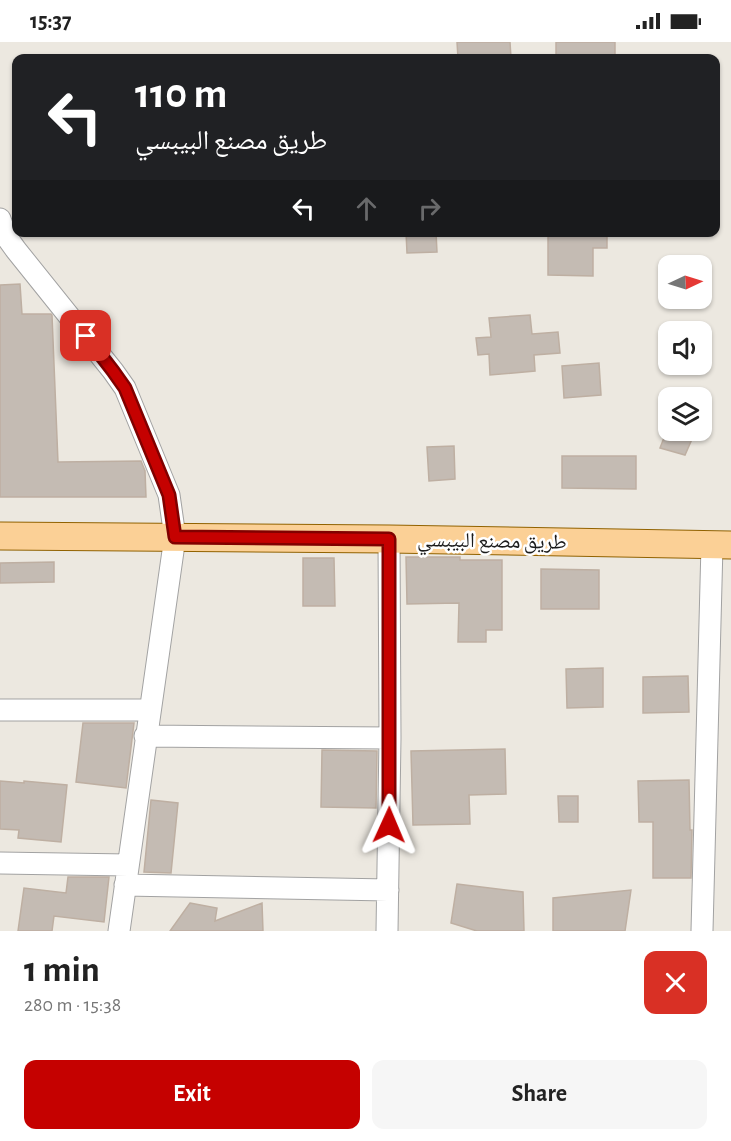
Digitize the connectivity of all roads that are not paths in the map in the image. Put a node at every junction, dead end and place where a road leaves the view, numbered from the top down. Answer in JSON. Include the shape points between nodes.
{"nodes":[{"id":1,"x":0,"y":219,"type":"edge"},
{"id":2,"x":0,"y":536,"type":"edge"},
{"id":3,"x":175,"y":537,"type":"junction"},
{"id":4,"x":389,"y":539,"type":"junction"},
{"id":5,"x":721,"y":545,"type":"edge"},
{"id":6,"x":0,"y":710,"type":"edge"},
{"id":7,"x":149,"y":710,"type":"junction"},
{"id":8,"x":145,"y":736,"type":"junction"},
{"id":9,"x":390,"y":738,"type":"junction"},
{"id":10,"x":0,"y":863,"type":"edge"},
{"id":11,"x":127,"y":875,"type":"junction"},
{"id":12,"x":388,"y":890,"type":"junction"},
{"id":13,"x":119,"y":931,"type":"edge"},
{"id":14,"x":387,"y":931,"type":"edge"},
{"id":15,"x":702,"y":931,"type":"edge"}],
"edges":[{"from":1,"to":3,"type":"street","via":[[16,250],[125,388],[169,495]]},
{"from":2,"to":3,"type":"main road","name":"طريق مصنع البيبسي"},
{"from":3,"to":4,"type":"main road","name":"طريق مصنع البيبسي"},
{"from":3,"to":7,"type":"street"},
{"from":4,"to":5,"type":"main road","name":"طريق مصنع البيبسي"},
{"from":4,"to":9,"type":"street"},
{"from":5,"to":15,"type":"street"},
{"from":6,"to":7,"type":"street"},
{"from":7,"to":8,"type":"street"},
{"from":8,"to":9,"type":"street"},
{"from":8,"to":11,"type":"street"},
{"from":9,"to":12,"type":"street"},
{"from":10,"to":11,"type":"street"},
{"from":11,"to":12,"type":"street"},
{"from":11,"to":13,"type":"street"},
{"from":12,"to":14,"type":"street"}]}
